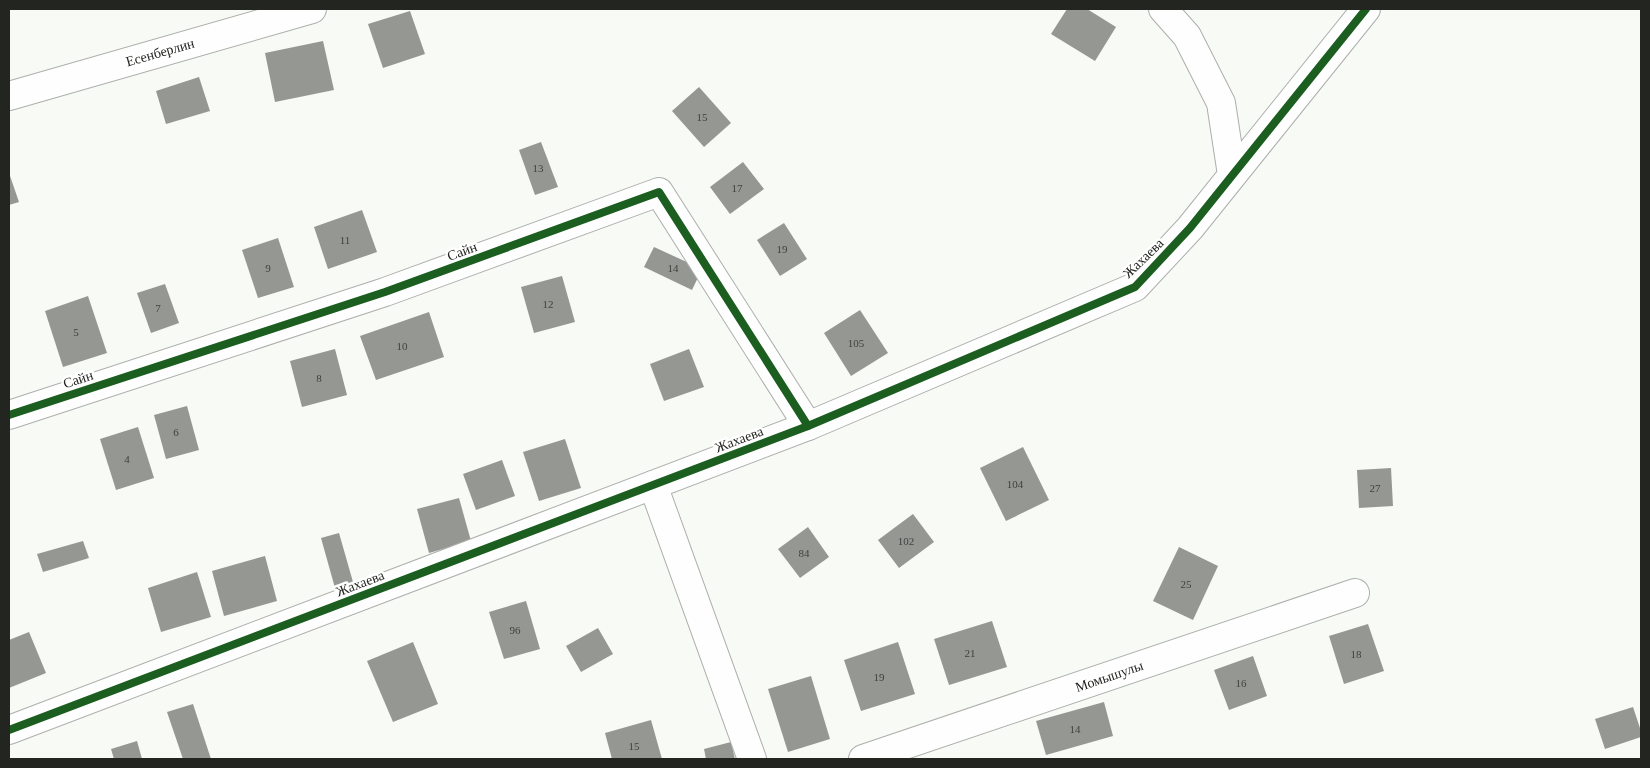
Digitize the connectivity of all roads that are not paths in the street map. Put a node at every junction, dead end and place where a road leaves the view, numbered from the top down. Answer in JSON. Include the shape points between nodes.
{"nodes":[{"id":1,"x":312,"y":9,"type":"edge"},
{"id":2,"x":1164,"y":9,"type":"edge"},
{"id":3,"x":1366,"y":9,"type":"edge"},
{"id":4,"x":9,"y":96,"type":"edge"},
{"id":5,"x":1232,"y":175,"type":"junction"},
{"id":6,"x":9,"y":415,"type":"edge"},
{"id":7,"x":808,"y":426,"type":"junction"},
{"id":8,"x":653,"y":485,"type":"junction"},
{"id":9,"x":1355,"y":593,"type":"dead end"},
{"id":10,"x":9,"y":730,"type":"edge"},
{"id":11,"x":752,"y":759,"type":"edge"},
{"id":12,"x":863,"y":759,"type":"edge"}],
"edges":[{"from":1,"to":4,"type":"street","name":"Есенберлин"},
{"from":2,"to":5,"type":"street","via":[[1187,36],[1221,103]]},
{"from":3,"to":5,"type":"street","name":"Жахаева"},
{"from":5,"to":7,"type":"street","name":"Жахаева","via":[[1190,228],[1135,287]]},
{"from":6,"to":7,"type":"street","name":"Сайн","via":[[385,292],[659,192]]},
{"from":7,"to":8,"type":"street","name":"Жахаева"},
{"from":8,"to":10,"type":"street","name":"Жахаева"},
{"from":8,"to":11,"type":"street"},
{"from":9,"to":12,"type":"street","name":"Момышулы"}]}
